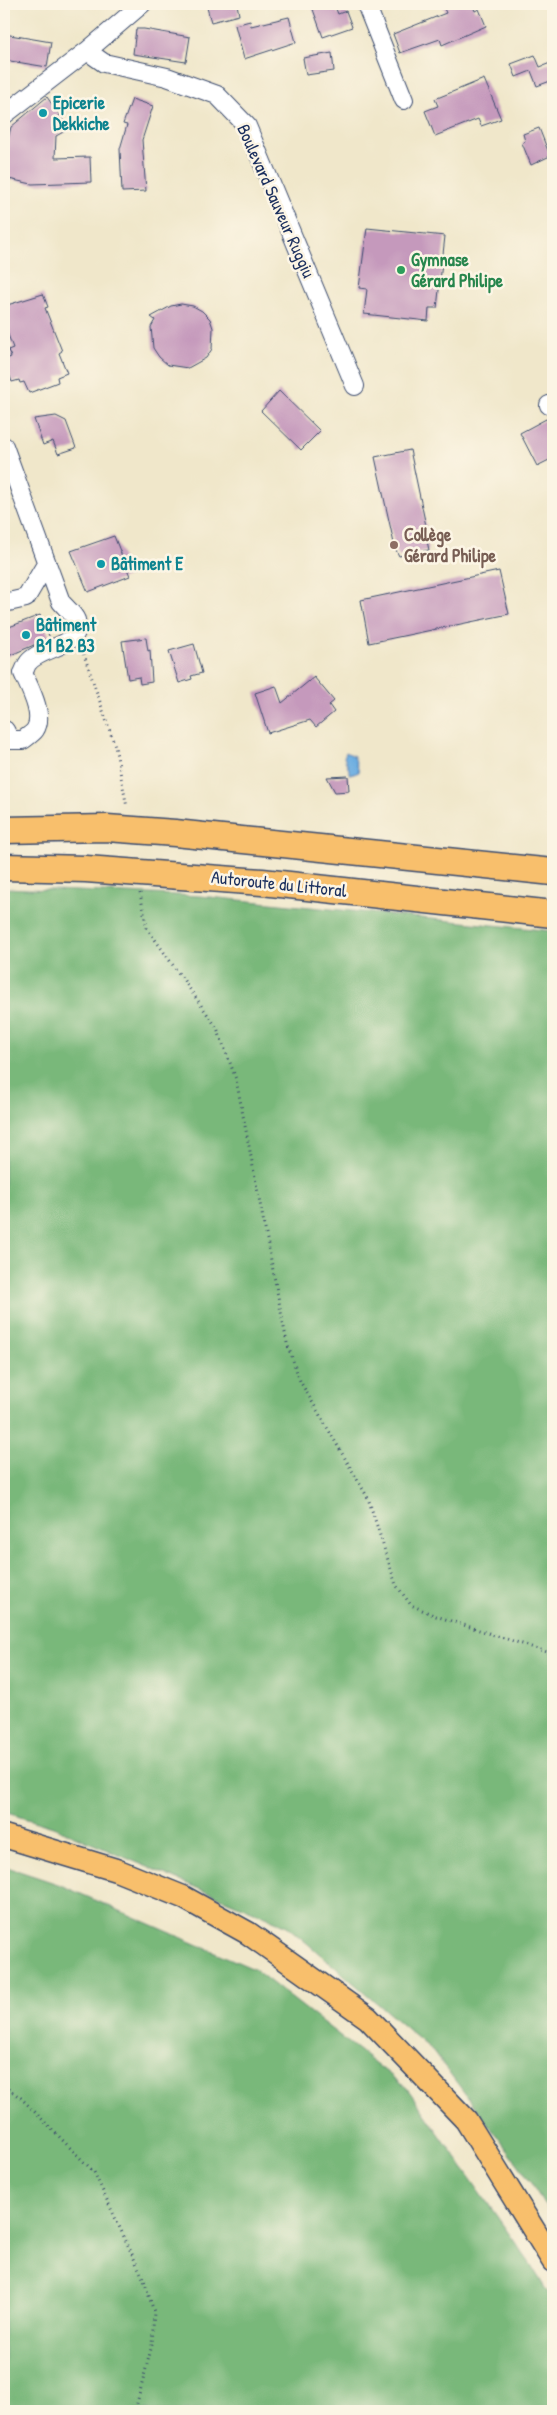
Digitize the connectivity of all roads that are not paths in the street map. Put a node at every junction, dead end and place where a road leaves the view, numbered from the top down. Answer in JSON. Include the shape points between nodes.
{"nodes":[{"id":1,"x":142,"y":4,"type":"edge"},
{"id":2,"x":366,"y":4,"type":"edge"},
{"id":3,"x":87,"y":51,"type":"junction"},
{"id":4,"x":404,"y":100,"type":"dead end"},
{"id":5,"x":4,"y":115,"type":"edge"},
{"id":6,"x":355,"y":386,"type":"dead end"},
{"id":7,"x":4,"y":446,"type":"edge"},
{"id":8,"x":46,"y":564,"type":"junction"},
{"id":9,"x":4,"y":603,"type":"edge"},
{"id":10,"x":5,"y":730,"type":"edge"},
{"id":11,"x":4,"y":830,"type":"edge"},
{"id":12,"x":4,"y":868,"type":"edge"},
{"id":13,"x":553,"y":872,"type":"edge"},
{"id":14,"x":553,"y":914,"type":"edge"},
{"id":15,"x":4,"y":1836,"type":"edge"},
{"id":16,"x":553,"y":2261,"type":"edge"}],
"edges":[{"from":1,"to":3,"type":"street"},
{"from":2,"to":4,"type":"street"},
{"from":3,"to":5,"type":"street"},
{"from":3,"to":6,"type":"street","name":"Boulevard Sauveur Ruggiu","via":[[104,63],[167,78],[217,95],[247,126]]},
{"from":7,"to":8,"type":"street"},
{"from":8,"to":9,"type":"street","via":[[26,598]]},
{"from":8,"to":10,"type":"street","via":[[61,602],[76,619],[76,632],[70,641],[28,662],[23,673],[36,705],[38,721],[35,730],[23,740],[10,740]]},
{"from":11,"to":13,"type":"highway","via":[[107,828],[175,833]]},
{"from":12,"to":14,"type":"highway","name":"Autoroute du Littoral","via":[[86,869],[262,882]]},
{"from":15,"to":16,"type":"main road","via":[[116,1870],[184,1897],[248,1933],[368,2018],[466,2120]]}]}
